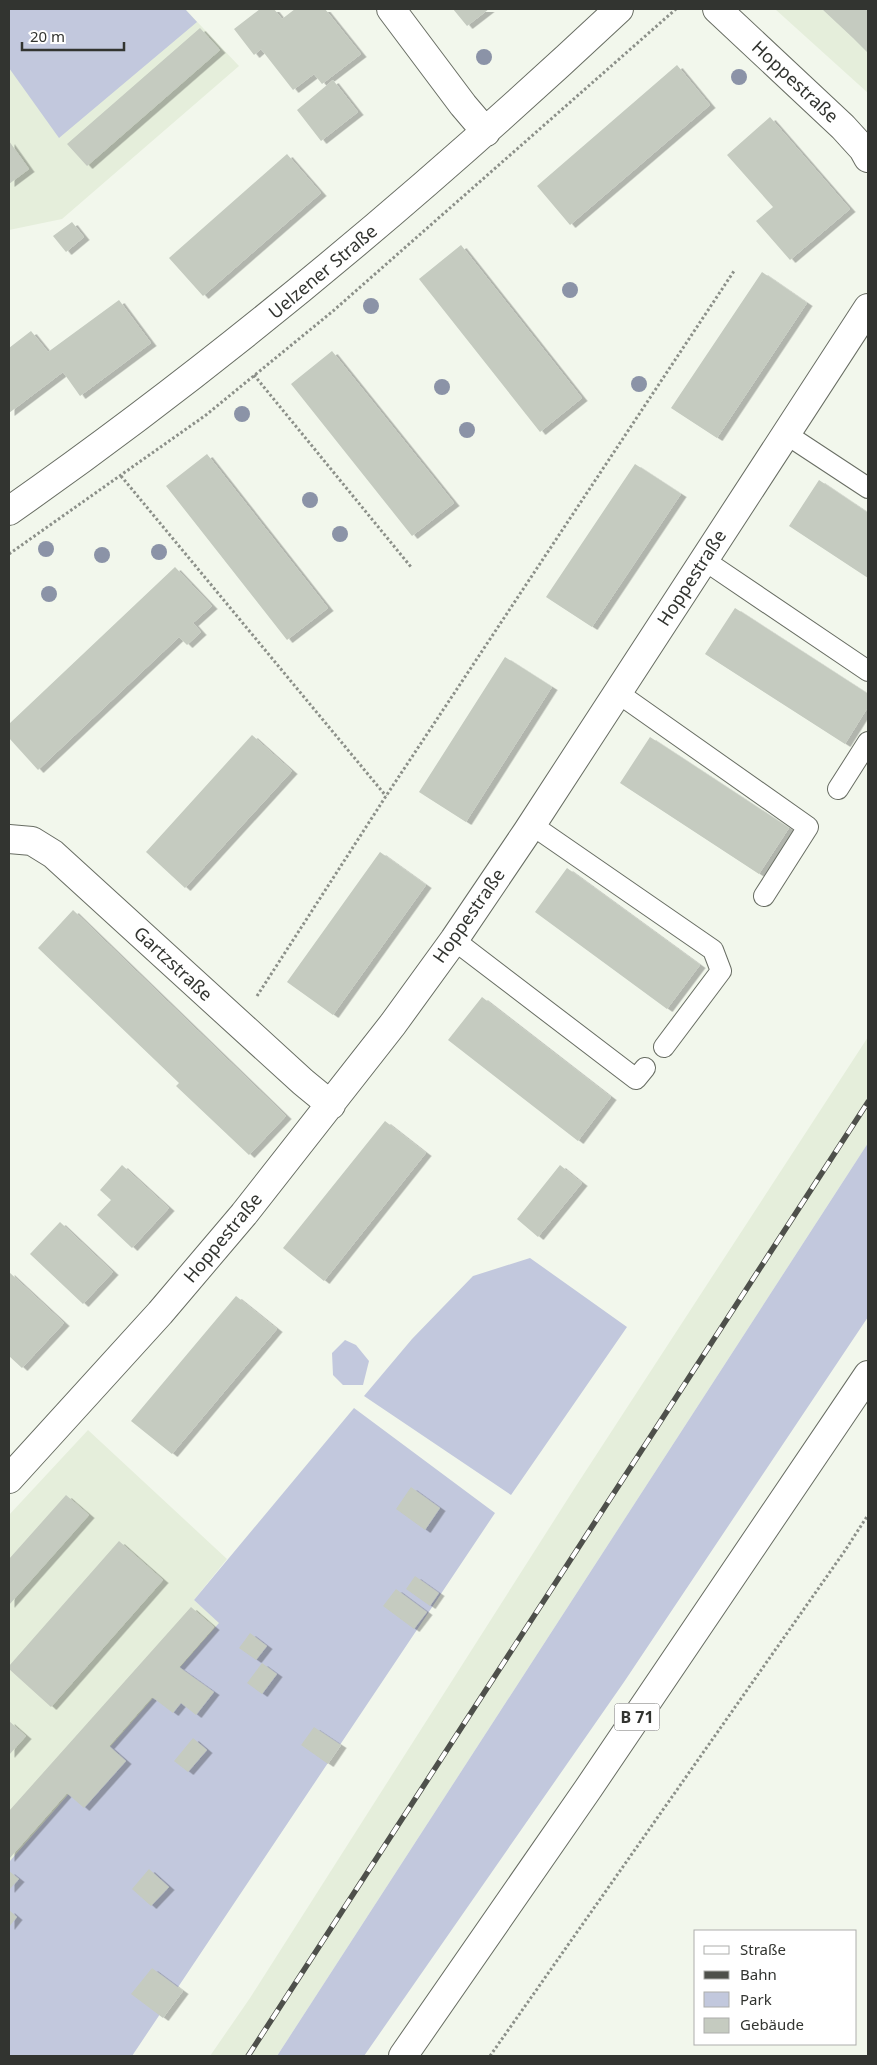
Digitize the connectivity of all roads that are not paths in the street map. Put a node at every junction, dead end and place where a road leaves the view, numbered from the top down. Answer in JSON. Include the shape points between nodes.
{"nodes":[{"id":1,"x":391,"y":9,"type":"edge"},
{"id":2,"x":619,"y":9,"type":"edge"},
{"id":3,"x":716,"y":9,"type":"edge"},
{"id":4,"x":486,"y":132,"type":"junction"},
{"id":5,"x":868,"y":158,"type":"edge"},
{"id":6,"x":868,"y":308,"type":"edge"},
{"id":7,"x":786,"y":434,"type":"junction"},
{"id":8,"x":868,"y":488,"type":"edge"},
{"id":9,"x":9,"y":511,"type":"edge"},
{"id":10,"x":704,"y":560,"type":"junction"},
{"id":11,"x":868,"y":671,"type":"edge"},
{"id":12,"x":618,"y":693,"type":"junction"},
{"id":13,"x":868,"y":742,"type":"edge"},
{"id":14,"x":838,"y":789,"type":"dead end"},
{"id":15,"x":532,"y":825,"type":"junction"},
{"id":16,"x":9,"y":839,"type":"edge"},
{"id":17,"x":764,"y":896,"type":"dead end"},
{"id":18,"x":454,"y":940,"type":"junction"},
{"id":19,"x":664,"y":1047,"type":"dead end"},
{"id":20,"x":645,"y":1068,"type":"dead end"},
{"id":21,"x":331,"y":1104,"type":"junction"},
{"id":22,"x":868,"y":1375,"type":"edge"},
{"id":23,"x":9,"y":1479,"type":"edge"},
{"id":24,"x":403,"y":2056,"type":"edge"}],
"edges":[{"from":1,"to":4,"type":"street"},
{"from":2,"to":4,"type":"street","name":"Uelzener Straße"},
{"from":3,"to":5,"type":"street","name":"Hoppestraße","via":[[843,127]]},
{"from":4,"to":9,"type":"street","name":"Uelzener Straße","via":[[247,335]]},
{"from":6,"to":7,"type":"street","name":"Hoppestraße"},
{"from":7,"to":8,"type":"lane"},
{"from":7,"to":10,"type":"street","name":"Hoppestraße"},
{"from":10,"to":11,"type":"lane"},
{"from":10,"to":12,"type":"street","name":"Hoppestraße"},
{"from":12,"to":15,"type":"street","name":"Hoppestraße"},
{"from":12,"to":17,"type":"lane","via":[[808,827]]},
{"from":13,"to":14,"type":"lane"},
{"from":15,"to":18,"type":"street","name":"Hoppestraße"},
{"from":15,"to":19,"type":"lane","via":[[713,950],[721,971]]},
{"from":16,"to":21,"type":"street","name":"Gartzstraße","via":[[32,841],[53,854],[238,1024]]},
{"from":18,"to":20,"type":"lane","via":[[636,1079]]},
{"from":18,"to":21,"type":"street","name":"Hoppestraße"},
{"from":21,"to":23,"type":"street","name":"Hoppestraße","via":[[244,1214],[166,1305]]},
{"from":22,"to":24,"type":"street","number":"B 71","via":[[594,1781]]}]}
